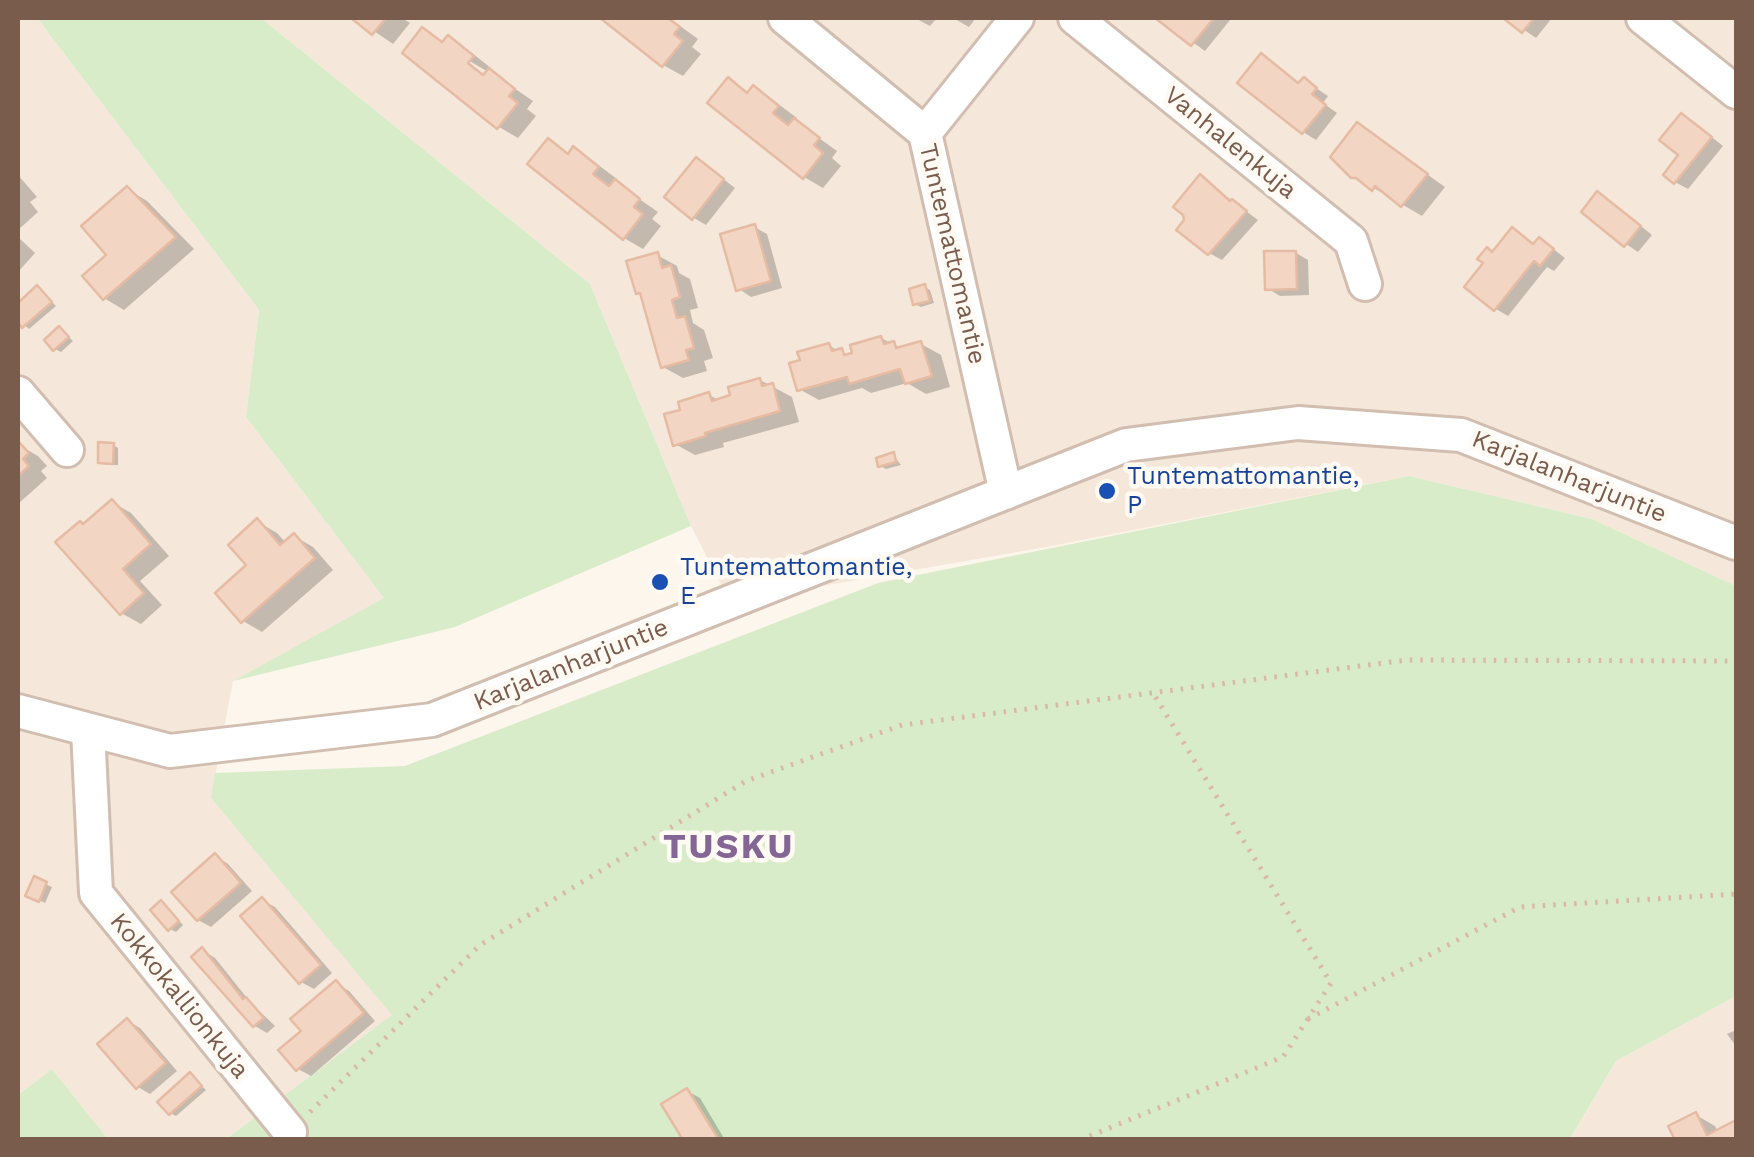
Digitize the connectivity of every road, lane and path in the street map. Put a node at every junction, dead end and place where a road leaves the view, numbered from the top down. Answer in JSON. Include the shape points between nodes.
{"nodes":[{"id":1,"x":785,"y":18,"type":"edge"},
{"id":2,"x":1018,"y":18,"type":"edge"},
{"id":3,"x":1074,"y":18,"type":"edge"},
{"id":4,"x":1643,"y":18,"type":"edge"},
{"id":5,"x":1736,"y":92,"type":"edge"},
{"id":6,"x":925,"y":133,"type":"junction"},
{"id":7,"x":1365,"y":284,"type":"dead end"},
{"id":8,"x":18,"y":393,"type":"edge"},
{"id":9,"x":67,"y":450,"type":"dead end"},
{"id":10,"x":1006,"y":493,"type":"junction"},
{"id":11,"x":1736,"y":544,"type":"edge"},
{"id":12,"x":1736,"y":661,"type":"edge"},
{"id":13,"x":1153,"y":693,"type":"junction"},
{"id":14,"x":18,"y":712,"type":"edge"},
{"id":15,"x":88,"y":730,"type":"junction"},
{"id":16,"x":1736,"y":894,"type":"edge"},
{"id":17,"x":1308,"y":1019,"type":"junction"},
{"id":18,"x":290,"y":1132,"type":"joint"},
{"id":19,"x":1080,"y":1140,"type":"edge"}],
"edges":[{"from":1,"to":6,"type":"street","name":"Tuntemattomantie"},
{"from":2,"to":6,"type":"street"},
{"from":3,"to":7,"type":"street","name":"Vanhalenkuja","via":[[1350,241]]},
{"from":4,"to":5,"type":"street"},
{"from":6,"to":10,"type":"street","name":"Tuntemattomantie"},
{"from":8,"to":9,"type":"street"},
{"from":10,"to":11,"type":"street","name":"Karjalanharjuntie","via":[[1126,446],[1298,423],[1334,425],[1461,434]]},
{"from":10,"to":15,"type":"street","name":"Karjalanharjuntie","via":[[432,720],[170,751]]},
{"from":12,"to":13,"type":"path","via":[[1407,660]]},
{"from":13,"to":17,"type":"path","via":[[1332,982]]},
{"from":13,"to":18,"type":"path","via":[[902,725],[746,781],[480,945]]},
{"from":14,"to":15,"type":"street","name":"Karjalanharjuntie"},
{"from":15,"to":18,"type":"street","name":"Kokkokallionkuja","via":[[96,894]]},
{"from":16,"to":17,"type":"path","via":[[1520,907]]},
{"from":17,"to":19,"type":"path","via":[[1283,1057]]}]}
